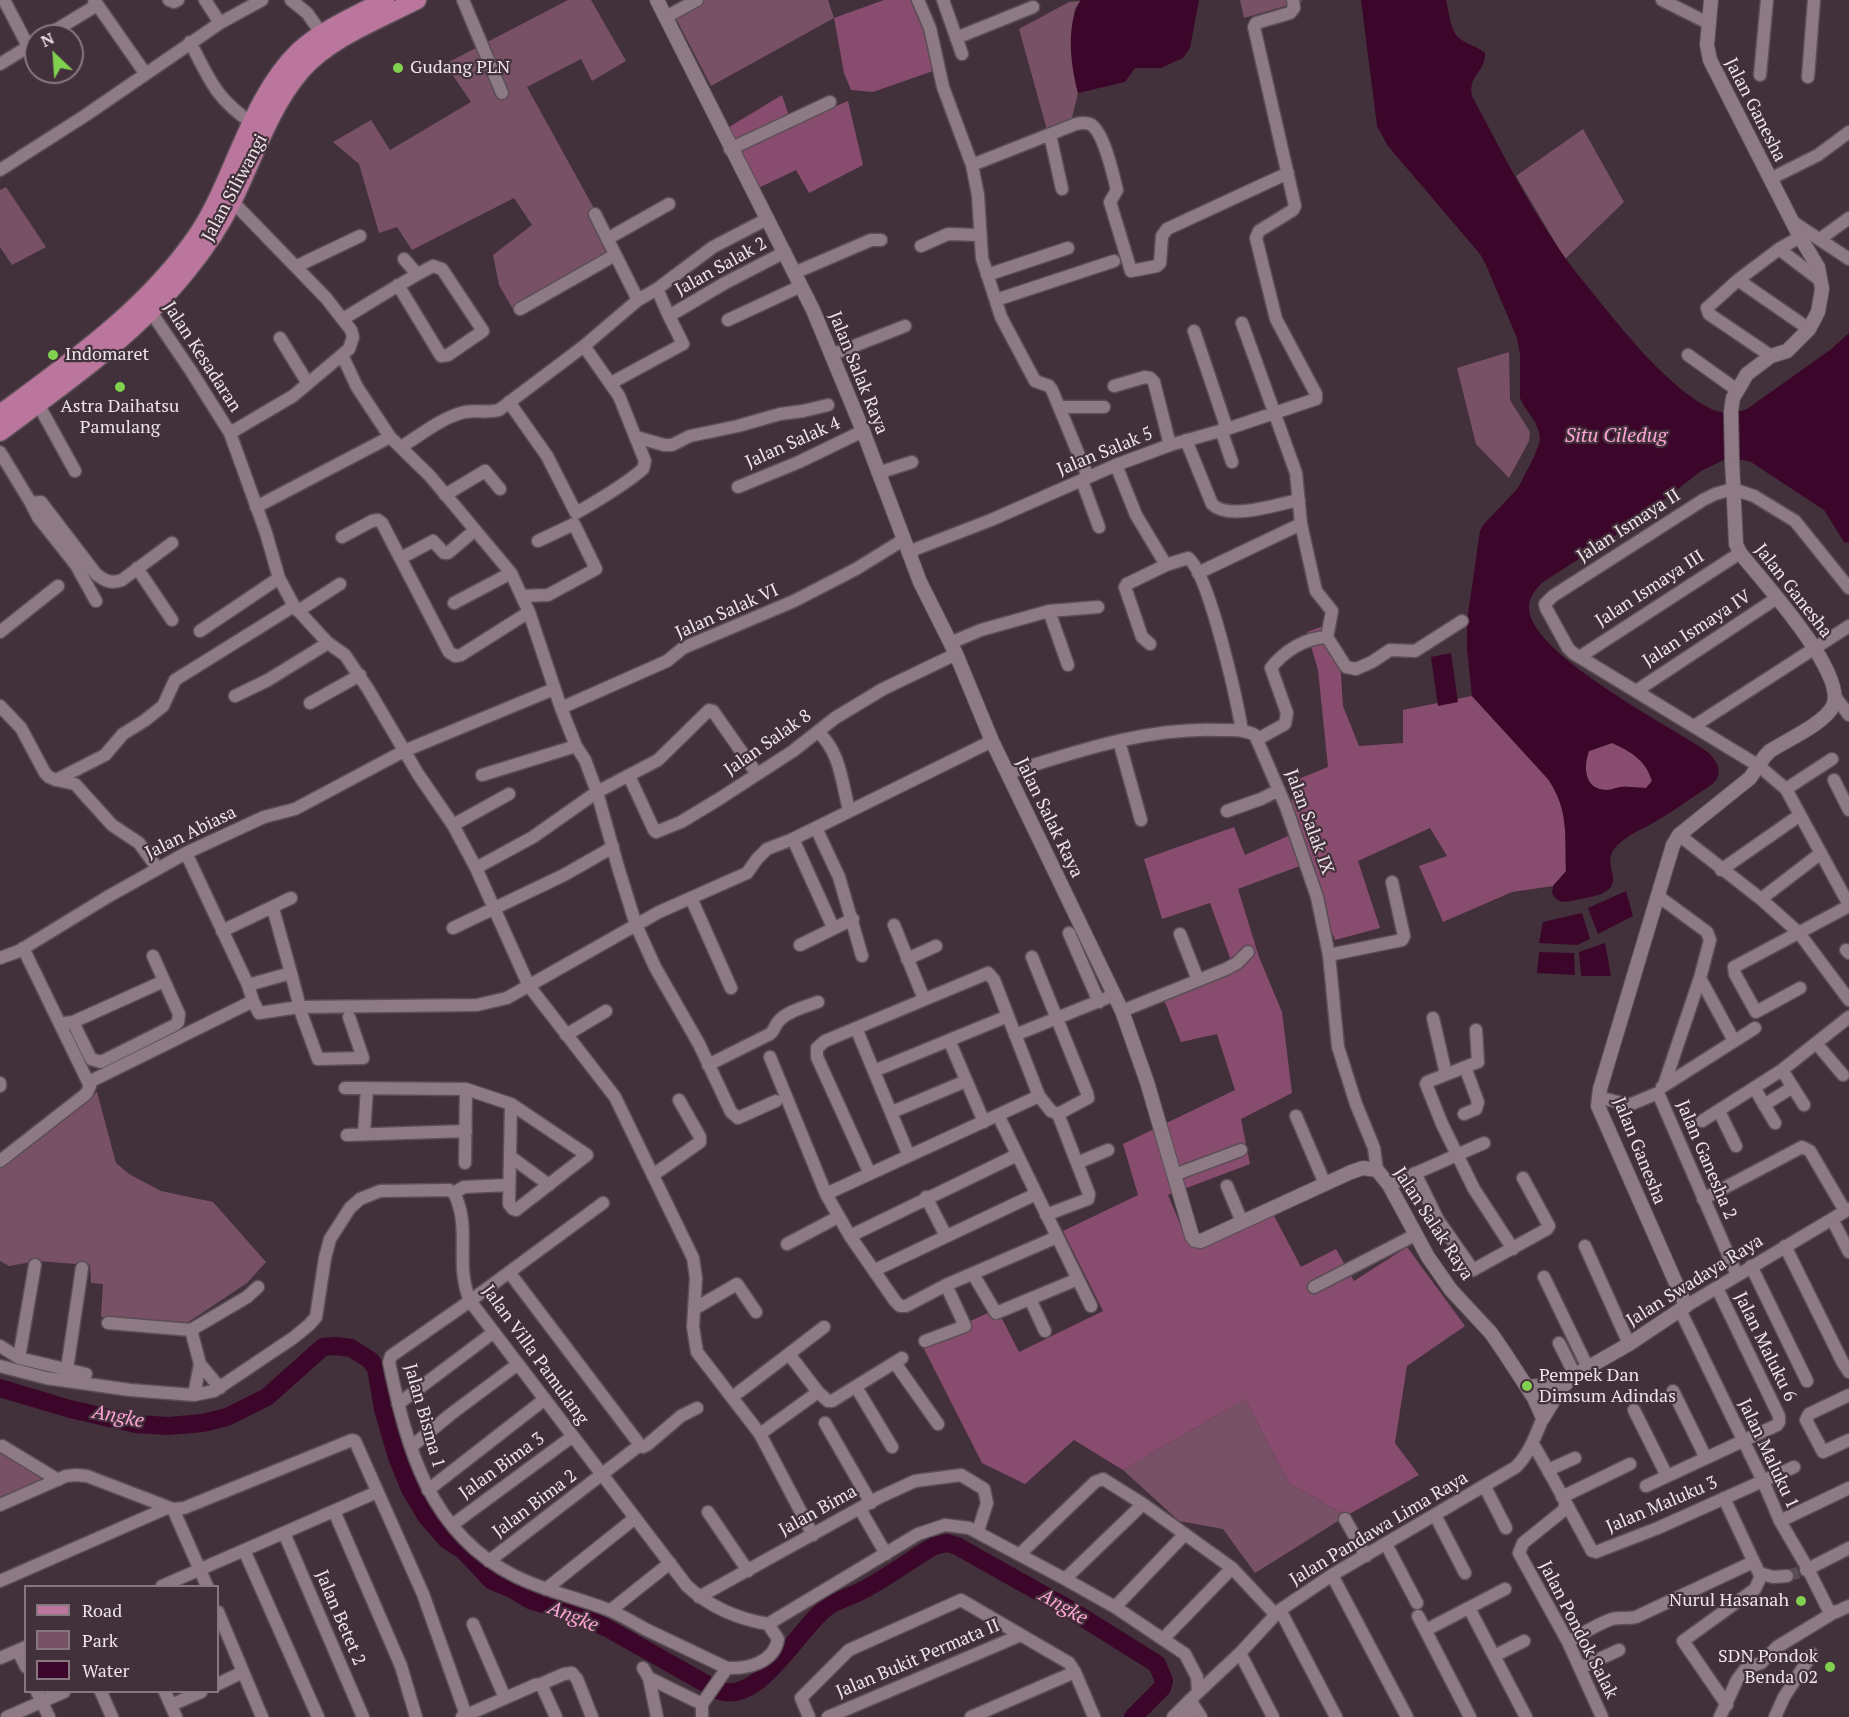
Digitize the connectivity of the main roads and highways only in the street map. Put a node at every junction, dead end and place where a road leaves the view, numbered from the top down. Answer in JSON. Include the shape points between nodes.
{"nodes":[{"id":1,"x":385,"y":0,"type":"edge"},
{"id":2,"x":417,"y":0,"type":"edge"},
{"id":3,"x":147,"y":305,"type":"junction"},
{"id":4,"x":0,"y":414,"type":"edge"},
{"id":5,"x":0,"y":432,"type":"edge"}],
"edges":[{"from":1,"to":3,"type":"main road","name":"Jalan Siliwangi","via":[[322,34],[287,65],[252,123],[199,233]]},
{"from":2,"to":3,"type":"main road","name":"Jalan Siliwangi","via":[[321,52],[301,71],[264,132],[216,231],[186,272]]},
{"from":3,"to":4,"type":"main road","name":"Jalan Siliwangi"},
{"from":3,"to":5,"type":"main road","name":"Jalan Siliwangi","via":[[114,346]]}]}
